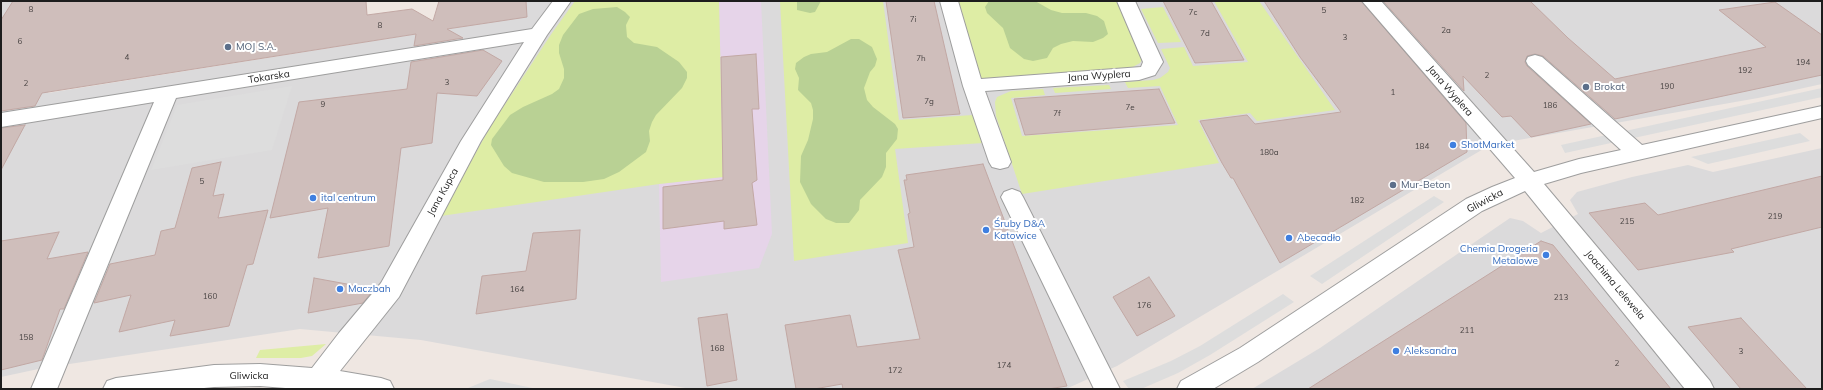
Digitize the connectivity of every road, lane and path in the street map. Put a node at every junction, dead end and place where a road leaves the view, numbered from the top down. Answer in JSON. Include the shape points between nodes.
{"nodes":[{"id":1,"x":562,"y":1,"type":"edge"},
{"id":2,"x":949,"y":1,"type":"edge"},
{"id":3,"x":1126,"y":1,"type":"edge"},
{"id":4,"x":1371,"y":1,"type":"edge"},
{"id":5,"x":538,"y":34,"type":"junction"},
{"id":6,"x":1535,"y":61,"type":"dead end"},
{"id":7,"x":973,"y":86,"type":"junction"},
{"id":8,"x":168,"y":93,"type":"junction"},
{"id":9,"x":1822,"y":112,"type":"edge"},
{"id":10,"x":1,"y":120,"type":"edge"},
{"id":11,"x":1637,"y":152,"type":"junction"},
{"id":12,"x":1000,"y":162,"type":"dead end"},
{"id":13,"x":1529,"y":181,"type":"junction"},
{"id":14,"x":1012,"y":197,"type":"dead end"},
{"id":15,"x":315,"y":384,"type":"edge"},
{"id":16,"x":44,"y":389,"type":"edge"},
{"id":17,"x":116,"y":389,"type":"edge"},
{"id":18,"x":381,"y":389,"type":"edge"},
{"id":19,"x":1107,"y":389,"type":"edge"},
{"id":20,"x":1190,"y":389,"type":"edge"},
{"id":21,"x":1701,"y":389,"type":"edge"}],
"edges":[{"from":1,"to":5,"type":"street","name":"Jana Kupca"},
{"from":2,"to":7,"type":"street"},
{"from":3,"to":7,"type":"street","name":"Jana Wyplera","via":[[1153,62],[1148,70],[1139,74]]},
{"from":4,"to":13,"type":"street","name":"Jana Wyplera"},
{"from":5,"to":8,"type":"street","name":"Tokarska"},
{"from":5,"to":15,"type":"street","name":"Jana Kupca","via":[[471,142],[390,290]]},
{"from":6,"to":11,"type":"street"},
{"from":7,"to":12,"type":"street"},
{"from":8,"to":10,"type":"street","name":"Tokarska"},
{"from":8,"to":16,"type":"street"},
{"from":9,"to":11,"type":"street","name":"Gliwicka"},
{"from":11,"to":13,"type":"street","name":"Gliwicka"},
{"from":13,"to":20,"type":"street","name":"Gliwicka","via":[[1474,205],[1249,355]]},
{"from":13,"to":21,"type":"street","name":"Joachima Lelewela"},
{"from":14,"to":19,"type":"street"},
{"from":15,"to":17,"type":"street","name":"Gliwicka","via":[[260,375],[214,376]]},
{"from":15,"to":18,"type":"street","name":"Gliwicka","via":[[353,383]]}]}
